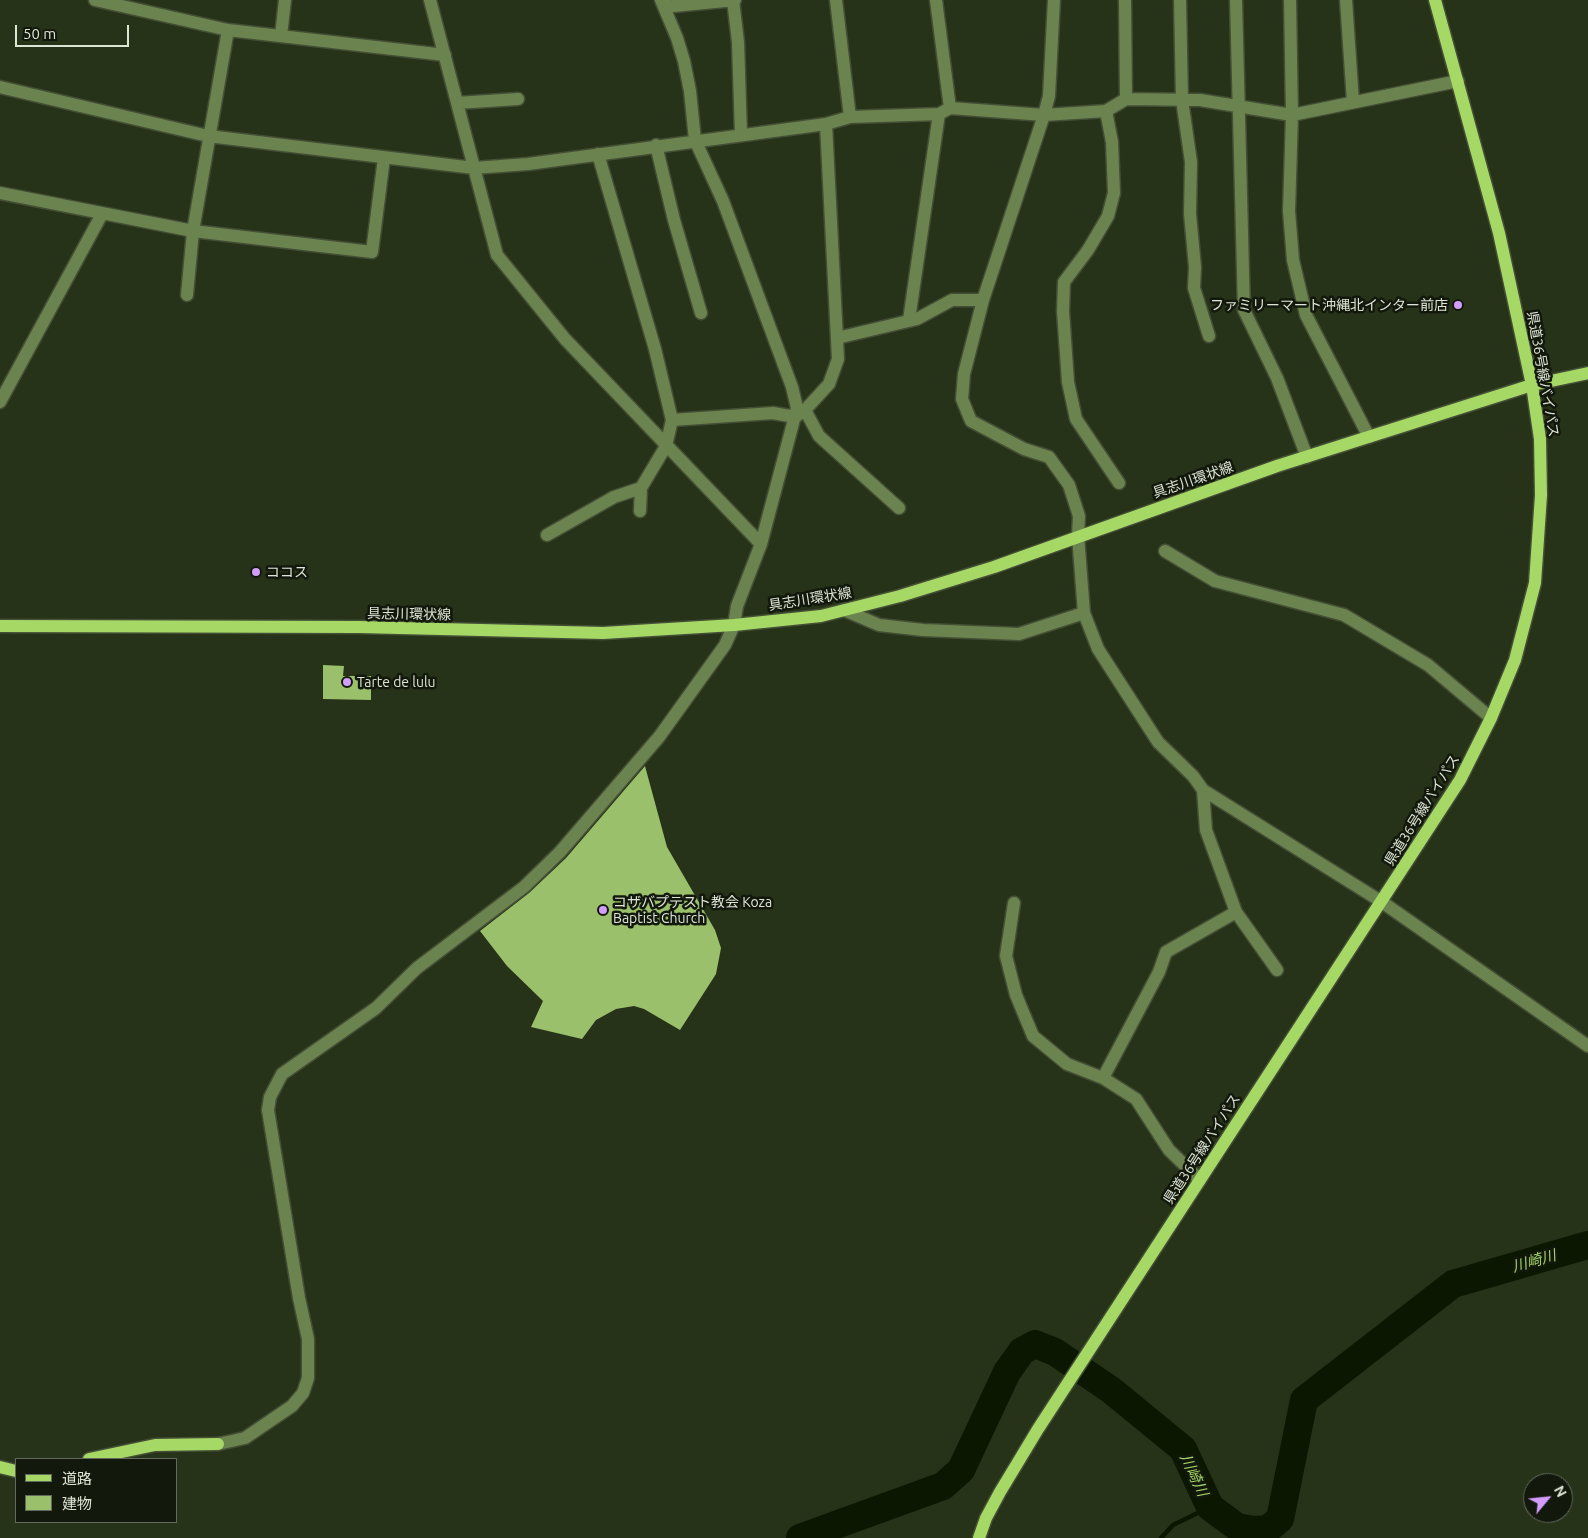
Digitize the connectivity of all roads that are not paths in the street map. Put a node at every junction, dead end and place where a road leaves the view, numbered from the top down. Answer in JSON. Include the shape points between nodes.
{"nodes":[{"id":1,"x":95,"y":0,"type":"edge"},
{"id":2,"x":285,"y":0,"type":"edge"},
{"id":3,"x":430,"y":0,"type":"edge"},
{"id":4,"x":734,"y":0,"type":"edge"},
{"id":5,"x":836,"y":0,"type":"edge"},
{"id":6,"x":936,"y":0,"type":"edge"},
{"id":7,"x":1054,"y":0,"type":"edge"},
{"id":8,"x":1125,"y":0,"type":"edge"},
{"id":9,"x":1180,"y":0,"type":"edge"},
{"id":10,"x":1236,"y":0,"type":"edge"},
{"id":11,"x":1290,"y":0,"type":"edge"},
{"id":12,"x":1346,"y":0,"type":"edge"},
{"id":13,"x":1435,"y":0,"type":"edge"},
{"id":14,"x":664,"y":2,"type":"edge"},
{"id":15,"x":228,"y":30,"type":"junction"},
{"id":16,"x":281,"y":36,"type":"junction"},
{"id":17,"x":445,"y":55,"type":"junction"},
{"id":18,"x":1458,"y":81,"type":"junction"},
{"id":19,"x":0,"y":87,"type":"edge"},
{"id":20,"x":518,"y":99,"type":"dead end"},
{"id":21,"x":1126,"y":100,"type":"junction"},
{"id":22,"x":1182,"y":100,"type":"junction"},
{"id":23,"x":1353,"y":102,"type":"junction"},
{"id":24,"x":457,"y":103,"type":"junction"},
{"id":25,"x":1238,"y":107,"type":"junction"},
{"id":26,"x":944,"y":111,"type":"junction"},
{"id":27,"x":1106,"y":111,"type":"junction"},
{"id":28,"x":1292,"y":114,"type":"junction"},
{"id":29,"x":1044,"y":115,"type":"junction"},
{"id":30,"x":850,"y":117,"type":"junction"},
{"id":31,"x":826,"y":124,"type":"junction"},
{"id":32,"x":741,"y":134,"type":"junction"},
{"id":33,"x":208,"y":136,"type":"junction"},
{"id":34,"x":695,"y":140,"type":"junction"},
{"id":35,"x":656,"y":146,"type":"junction"},
{"id":36,"x":598,"y":154,"type":"junction"},
{"id":37,"x":384,"y":158,"type":"junction"},
{"id":38,"x":474,"y":168,"type":"junction"},
{"id":39,"x":0,"y":194,"type":"edge"},
{"id":40,"x":102,"y":214,"type":"junction"},
{"id":41,"x":193,"y":231,"type":"junction"},
{"id":42,"x":187,"y":295,"type":"dead end"},
{"id":43,"x":983,"y":300,"type":"junction"},
{"id":44,"x":701,"y":313,"type":"dead end"},
{"id":45,"x":909,"y":320,"type":"junction"},
{"id":46,"x":1210,"y":336,"type":"dead end"},
{"id":47,"x":837,"y":338,"type":"junction"},
{"id":48,"x":1588,"y":373,"type":"edge"},
{"id":49,"x":1532,"y":385,"type":"junction"},
{"id":50,"x":0,"y":402,"type":"edge"},
{"id":51,"x":800,"y":413,"type":"junction"},
{"id":52,"x":672,"y":420,"type":"junction"},
{"id":53,"x":1369,"y":437,"type":"junction"},
{"id":54,"x":666,"y":446,"type":"junction"},
{"id":55,"x":1307,"y":457,"type":"junction"},
{"id":56,"x":1119,"y":483,"type":"dead end"},
{"id":57,"x":640,"y":488,"type":"junction"},
{"id":58,"x":899,"y":508,"type":"dead end"},
{"id":59,"x":640,"y":511,"type":"dead end"},
{"id":60,"x":547,"y":535,"type":"dead end"},
{"id":61,"x":1078,"y":536,"type":"junction"},
{"id":62,"x":761,"y":544,"type":"junction"},
{"id":63,"x":1165,"y":551,"type":"dead end"},
{"id":64,"x":844,"y":610,"type":"junction"},
{"id":65,"x":1084,"y":613,"type":"junction"},
{"id":66,"x":734,"y":625,"type":"junction"},
{"id":67,"x":0,"y":626,"type":"edge"},
{"id":68,"x":1491,"y":718,"type":"junction"},
{"id":69,"x":1203,"y":790,"type":"junction"},
{"id":70,"x":1382,"y":902,"type":"junction"},
{"id":71,"x":1014,"y":903,"type":"dead end"},
{"id":72,"x":1236,"y":912,"type":"junction"},
{"id":73,"x":1277,"y":970,"type":"dead end"},
{"id":74,"x":1588,"y":1046,"type":"edge"},
{"id":75,"x":1103,"y":1078,"type":"junction"},
{"id":76,"x":1200,"y":1180,"type":"junction"},
{"id":77,"x":218,"y":1444,"type":"joint"},
{"id":78,"x":94,"y":1458,"type":"edge"},
{"id":79,"x":0,"y":1467,"type":"edge"},
{"id":80,"x":15,"y":1471,"type":"edge"},
{"id":81,"x":980,"y":1538,"type":"edge"}],
"edges":[{"from":1,"to":15,"type":"street"},
{"from":2,"to":16,"type":"street"},
{"from":3,"to":17,"type":"street"},
{"from":4,"to":14,"type":"street"},
{"from":4,"to":32,"type":"street"},
{"from":5,"to":30,"type":"street"},
{"from":6,"to":26,"type":"street"},
{"from":7,"to":29,"type":"street","via":[[1049,96]]},
{"from":8,"to":21,"type":"street"},
{"from":9,"to":22,"type":"street"},
{"from":10,"to":25,"type":"street"},
{"from":11,"to":28,"type":"street"},
{"from":12,"to":23,"type":"street"},
{"from":13,"to":18,"type":"main road","name":"県道36号線バイパス"},
{"from":14,"to":34,"type":"street","via":[[684,61]]},
{"from":15,"to":16,"type":"street"},
{"from":15,"to":33,"type":"street"},
{"from":16,"to":17,"type":"street"},
{"from":17,"to":24,"type":"street"},
{"from":18,"to":23,"type":"street"},
{"from":18,"to":49,"type":"main road","name":"県道36号線バイパス","via":[[1499,233]]},
{"from":19,"to":33,"type":"street"},
{"from":20,"to":24,"type":"street"},
{"from":21,"to":22,"type":"street"},
{"from":21,"to":27,"type":"street"},
{"from":22,"to":25,"type":"street"},
{"from":22,"to":46,"type":"street","via":[[1191,162],[1194,288]]},
{"from":23,"to":28,"type":"street"},
{"from":24,"to":38,"type":"street"},
{"from":25,"to":28,"type":"street"},
{"from":25,"to":55,"type":"street","via":[[1244,310],[1277,378]]},
{"from":26,"to":29,"type":"street"},
{"from":26,"to":30,"type":"street"},
{"from":26,"to":45,"type":"street"},
{"from":27,"to":29,"type":"street"},
{"from":27,"to":56,"type":"street","via":[[1112,142],[1114,192],[1108,216],[1064,282],[1064,311],[1068,382],[1076,419]]},
{"from":28,"to":53,"type":"street","via":[[1288,211],[1293,260],[1306,315]]},
{"from":29,"to":43,"type":"street"},
{"from":30,"to":31,"type":"street"},
{"from":31,"to":32,"type":"street"},
{"from":31,"to":47,"type":"street"},
{"from":32,"to":34,"type":"street"},
{"from":33,"to":37,"type":"street"},
{"from":33,"to":41,"type":"street"},
{"from":34,"to":35,"type":"street"},
{"from":34,"to":51,"type":"street","via":[[723,201]]},
{"from":35,"to":36,"type":"street"},
{"from":35,"to":44,"type":"street"},
{"from":36,"to":38,"type":"street"},
{"from":36,"to":52,"type":"street","via":[[655,349]]},
{"from":37,"to":38,"type":"street"},
{"from":37,"to":41,"type":"street","via":[[372,252]]},
{"from":38,"to":54,"type":"street","via":[[497,255],[564,339]]},
{"from":39,"to":40,"type":"street"},
{"from":40,"to":41,"type":"street"},
{"from":40,"to":50,"type":"street"},
{"from":41,"to":42,"type":"street"},
{"from":43,"to":45,"type":"street","via":[[952,300]]},
{"from":43,"to":61,"type":"street","via":[[964,374],[962,399],[971,421],[1024,449],[1049,457],[1069,485],[1079,516]]},
{"from":45,"to":47,"type":"street"},
{"from":47,"to":51,"type":"street","via":[[838,359],[828,384]]},
{"from":48,"to":49,"type":"main road","name":"具志川環状線"},
{"from":49,"to":53,"type":"main road","name":"具志川環状線"},
{"from":49,"to":68,"type":"main road","name":"県道36号線バイパス","via":[[1540,439],[1541,486],[1534,583],[1515,660]]},
{"from":51,"to":52,"type":"street"},
{"from":51,"to":58,"type":"street","via":[[819,436]]},
{"from":51,"to":62,"type":"street","via":[[773,493]]},
{"from":52,"to":54,"type":"street"},
{"from":53,"to":55,"type":"main road","name":"具志川環状線"},
{"from":54,"to":57,"type":"street"},
{"from":54,"to":62,"type":"street"},
{"from":55,"to":61,"type":"main road","name":"具志川環状線"},
{"from":57,"to":59,"type":"street"},
{"from":57,"to":60,"type":"street","via":[[614,496]]},
{"from":61,"to":64,"type":"main road","name":"具志川環状線","via":[[994,567]]},
{"from":61,"to":65,"type":"street"},
{"from":62,"to":66,"type":"street","via":[[737,606]]},
{"from":63,"to":68,"type":"street","via":[[1215,581],[1344,616],[1428,665]]},
{"from":64,"to":65,"type":"street","via":[[879,625],[1019,634]]},
{"from":64,"to":66,"type":"main road","name":"具志川環状線","via":[[821,616]]},
{"from":65,"to":69,"type":"street","via":[[1098,649],[1158,742]]},
{"from":66,"to":67,"type":"main road","name":"具志川環状線","via":[[603,633]]},
{"from":66,"to":77,"type":"street","via":[[725,645],[659,737],[554,858],[524,887],[417,968],[376,1008],[282,1074],[270,1096],[268,1110],[308,1339],[308,1378],[303,1393],[292,1406],[245,1438]]},
{"from":68,"to":70,"type":"main road","name":"県道36号線バイパス","via":[[1460,780]]},
{"from":69,"to":70,"type":"street"},
{"from":69,"to":72,"type":"street","via":[[1206,830]]},
{"from":70,"to":74,"type":"street"},
{"from":70,"to":76,"type":"main road","name":"県道36号線バイパス"},
{"from":71,"to":75,"type":"street","via":[[1006,956],[1016,995],[1033,1036],[1067,1064]]},
{"from":72,"to":73,"type":"street"},
{"from":72,"to":75,"type":"street","via":[[1166,952],[1159,972]]},
{"from":75,"to":76,"type":"street","via":[[1136,1099],[1169,1150]]},
{"from":76,"to":81,"type":"main road","name":"県道36号線バイパス","via":[[1000,1492]]},
{"from":77,"to":78,"type":"main road","via":[[155,1445]]},
{"from":79,"to":80,"type":"main road"}]}
